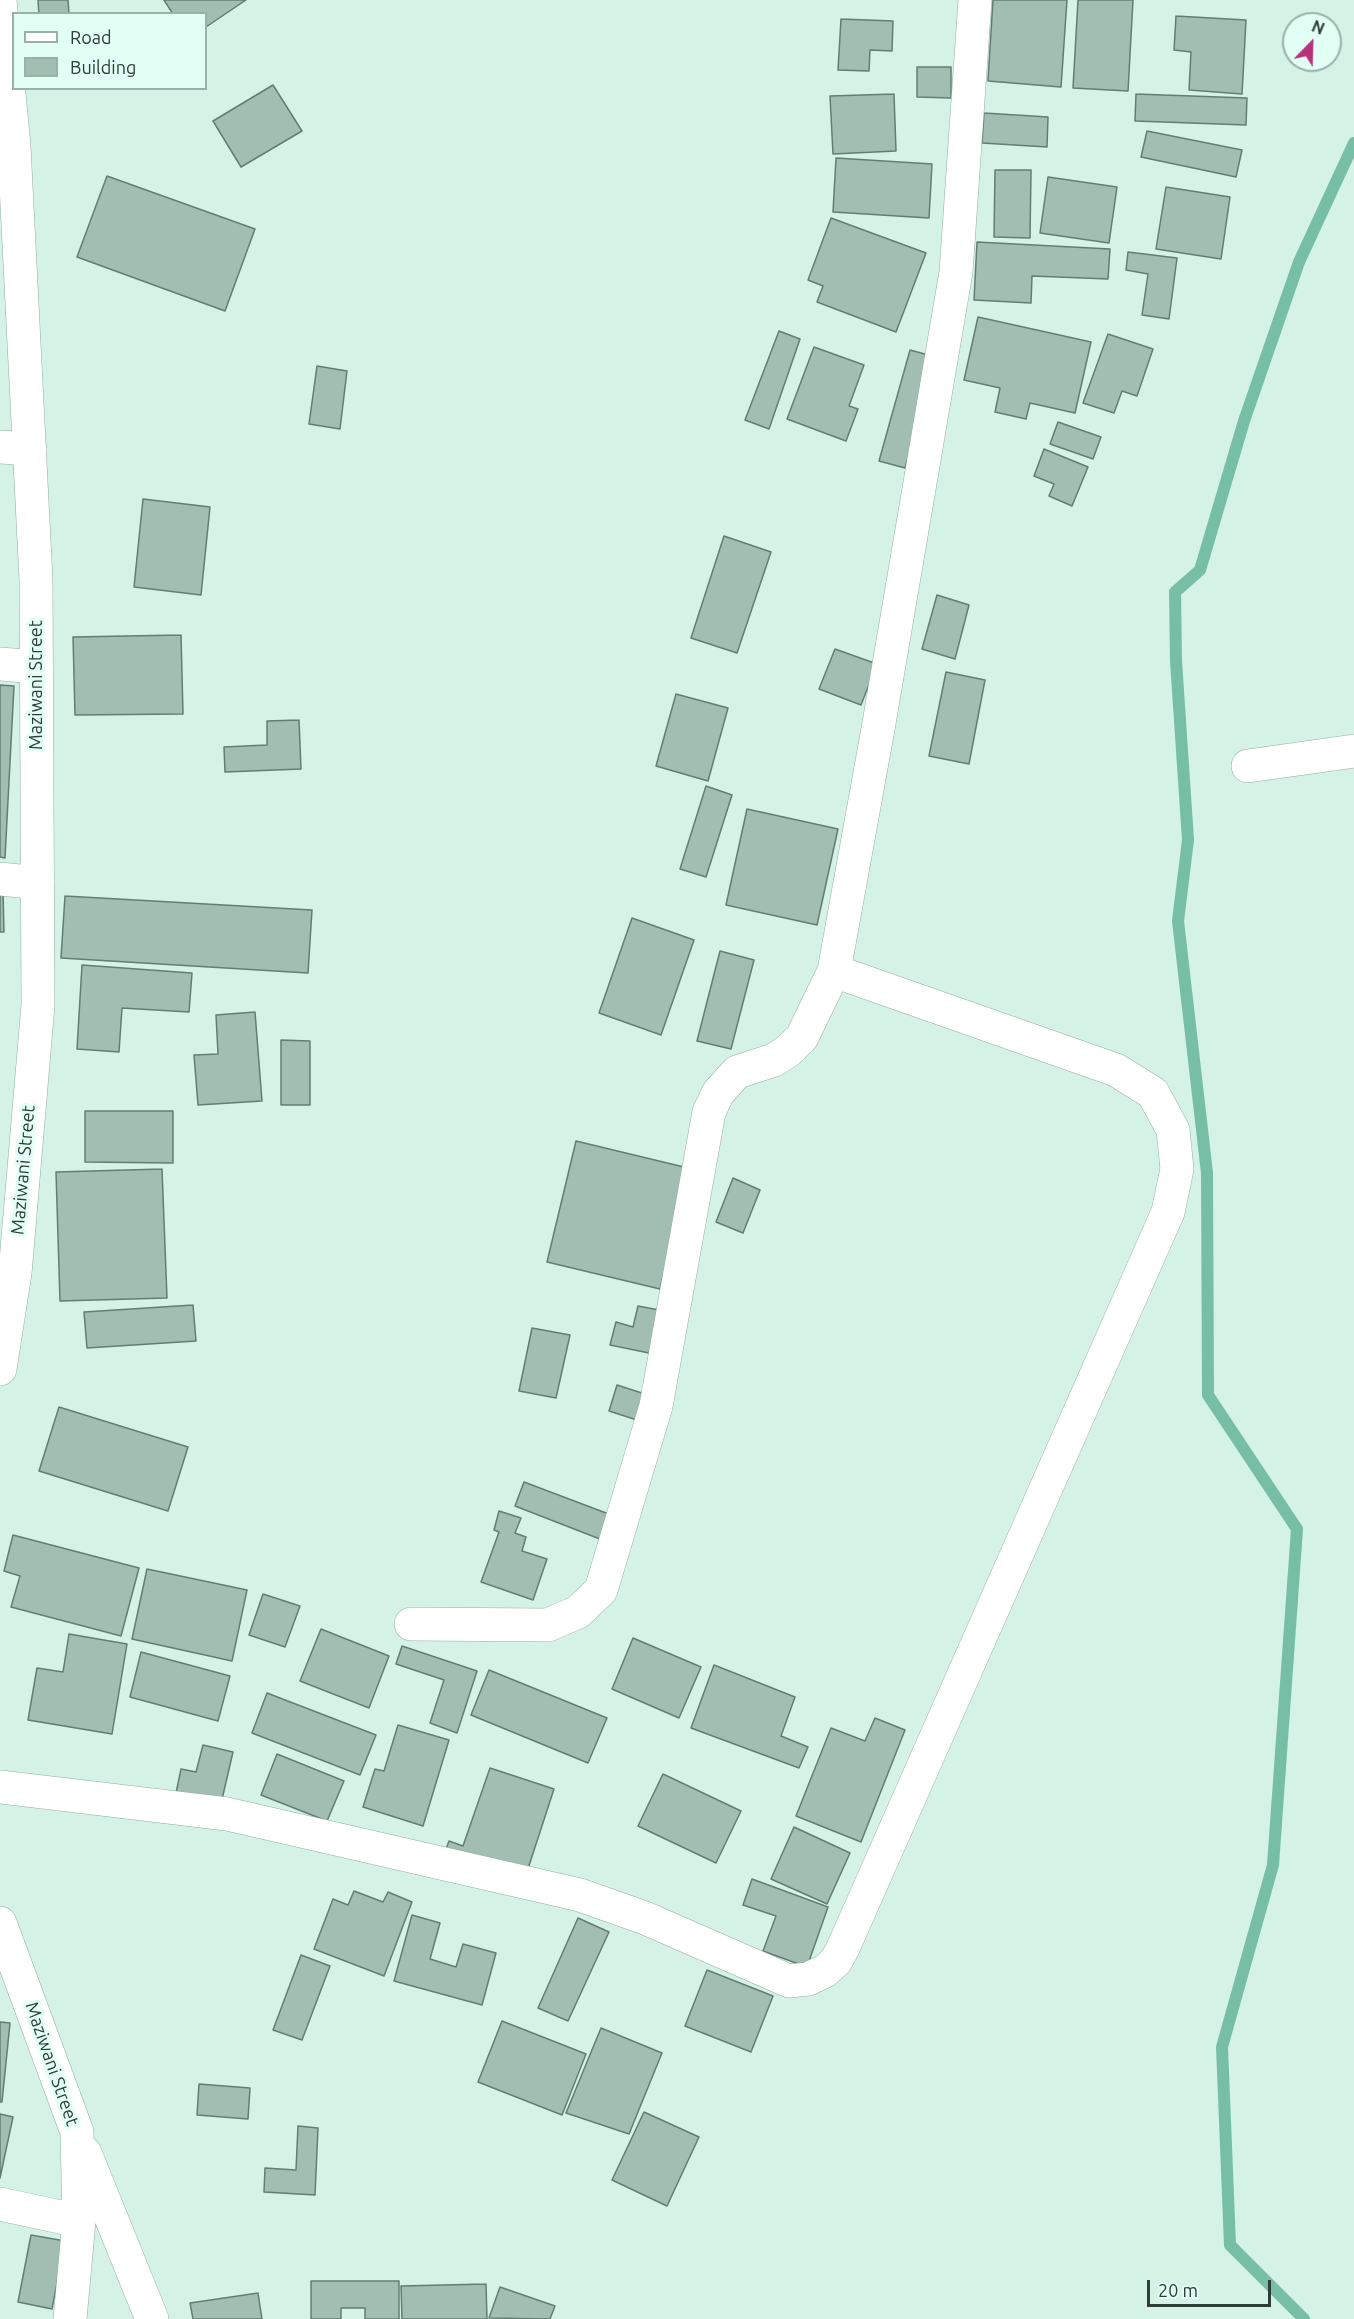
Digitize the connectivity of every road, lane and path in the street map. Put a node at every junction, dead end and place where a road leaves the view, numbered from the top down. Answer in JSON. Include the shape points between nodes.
{"nodes":[{"id":1,"x":0,"y":0,"type":"edge"},
{"id":2,"x":975,"y":0,"type":"edge"},
{"id":3,"x":10,"y":263,"type":"edge"},
{"id":4,"x":15,"y":448,"type":"edge"},
{"id":5,"x":0,"y":664,"type":"edge"},
{"id":6,"x":37,"y":667,"type":"junction"},
{"id":7,"x":1354,"y":751,"type":"edge"},
{"id":8,"x":1248,"y":766,"type":"dead end"},
{"id":9,"x":0,"y":879,"type":"edge"},
{"id":10,"x":38,"y":883,"type":"junction"},
{"id":11,"x":834,"y":970,"type":"junction"},
{"id":12,"x":13,"y":1126,"type":"edge"},
{"id":13,"x":2,"y":1348,"type":"edge"},
{"id":14,"x":411,"y":1624,"type":"dead end"},
{"id":15,"x":0,"y":1787,"type":"edge"},
{"id":16,"x":0,"y":1923,"type":"edge"},
{"id":17,"x":14,"y":1989,"type":"edge"},
{"id":18,"x":76,"y":2132,"type":"junction"},
{"id":19,"x":0,"y":2204,"type":"edge"},
{"id":20,"x":79,"y":2221,"type":"junction"},
{"id":21,"x":70,"y":2319,"type":"edge"},
{"id":22,"x":152,"y":2319,"type":"edge"}],
"edges":[{"from":1,"to":3,"type":"street","name":"Maziwani Street","via":[[14,146]]},
{"from":2,"to":11,"type":"street","via":[[956,272]]},
{"from":3,"to":4,"type":"street","name":"Maziwani Street"},
{"from":4,"to":6,"type":"street","name":"Maziwani Street"},
{"from":5,"to":6,"type":"street"},
{"from":6,"to":10,"type":"street","name":"Maziwani Street"},
{"from":7,"to":8,"type":"street"},
{"from":9,"to":10,"type":"street"},
{"from":10,"to":12,"type":"street","name":"Maziwani Street","via":[[38,1005]]},
{"from":11,"to":14,"type":"street","via":[[802,1037],[774,1060],[737,1072],[718,1093],[709,1112],[656,1406],[601,1590],[578,1612],[548,1624]]},
{"from":11,"to":15,"type":"street","via":[[1116,1070],[1153,1094],[1173,1130],[1177,1168],[1168,1212],[836,1961],[808,1979],[789,1981],[645,1918],[580,1895],[227,1814]]},
{"from":12,"to":13,"type":"street","name":"Maziwani Street","via":[[15,1273]]},
{"from":16,"to":17,"type":"street","name":"Maziwani Street"},
{"from":17,"to":18,"type":"street","name":"Maziwani Street"},
{"from":18,"to":20,"type":"street","name":"Maziwani Street"},
{"from":18,"to":22,"type":"street"},
{"from":19,"to":20,"type":"street"},
{"from":20,"to":21,"type":"street","name":"Maziwani Street"}]}
